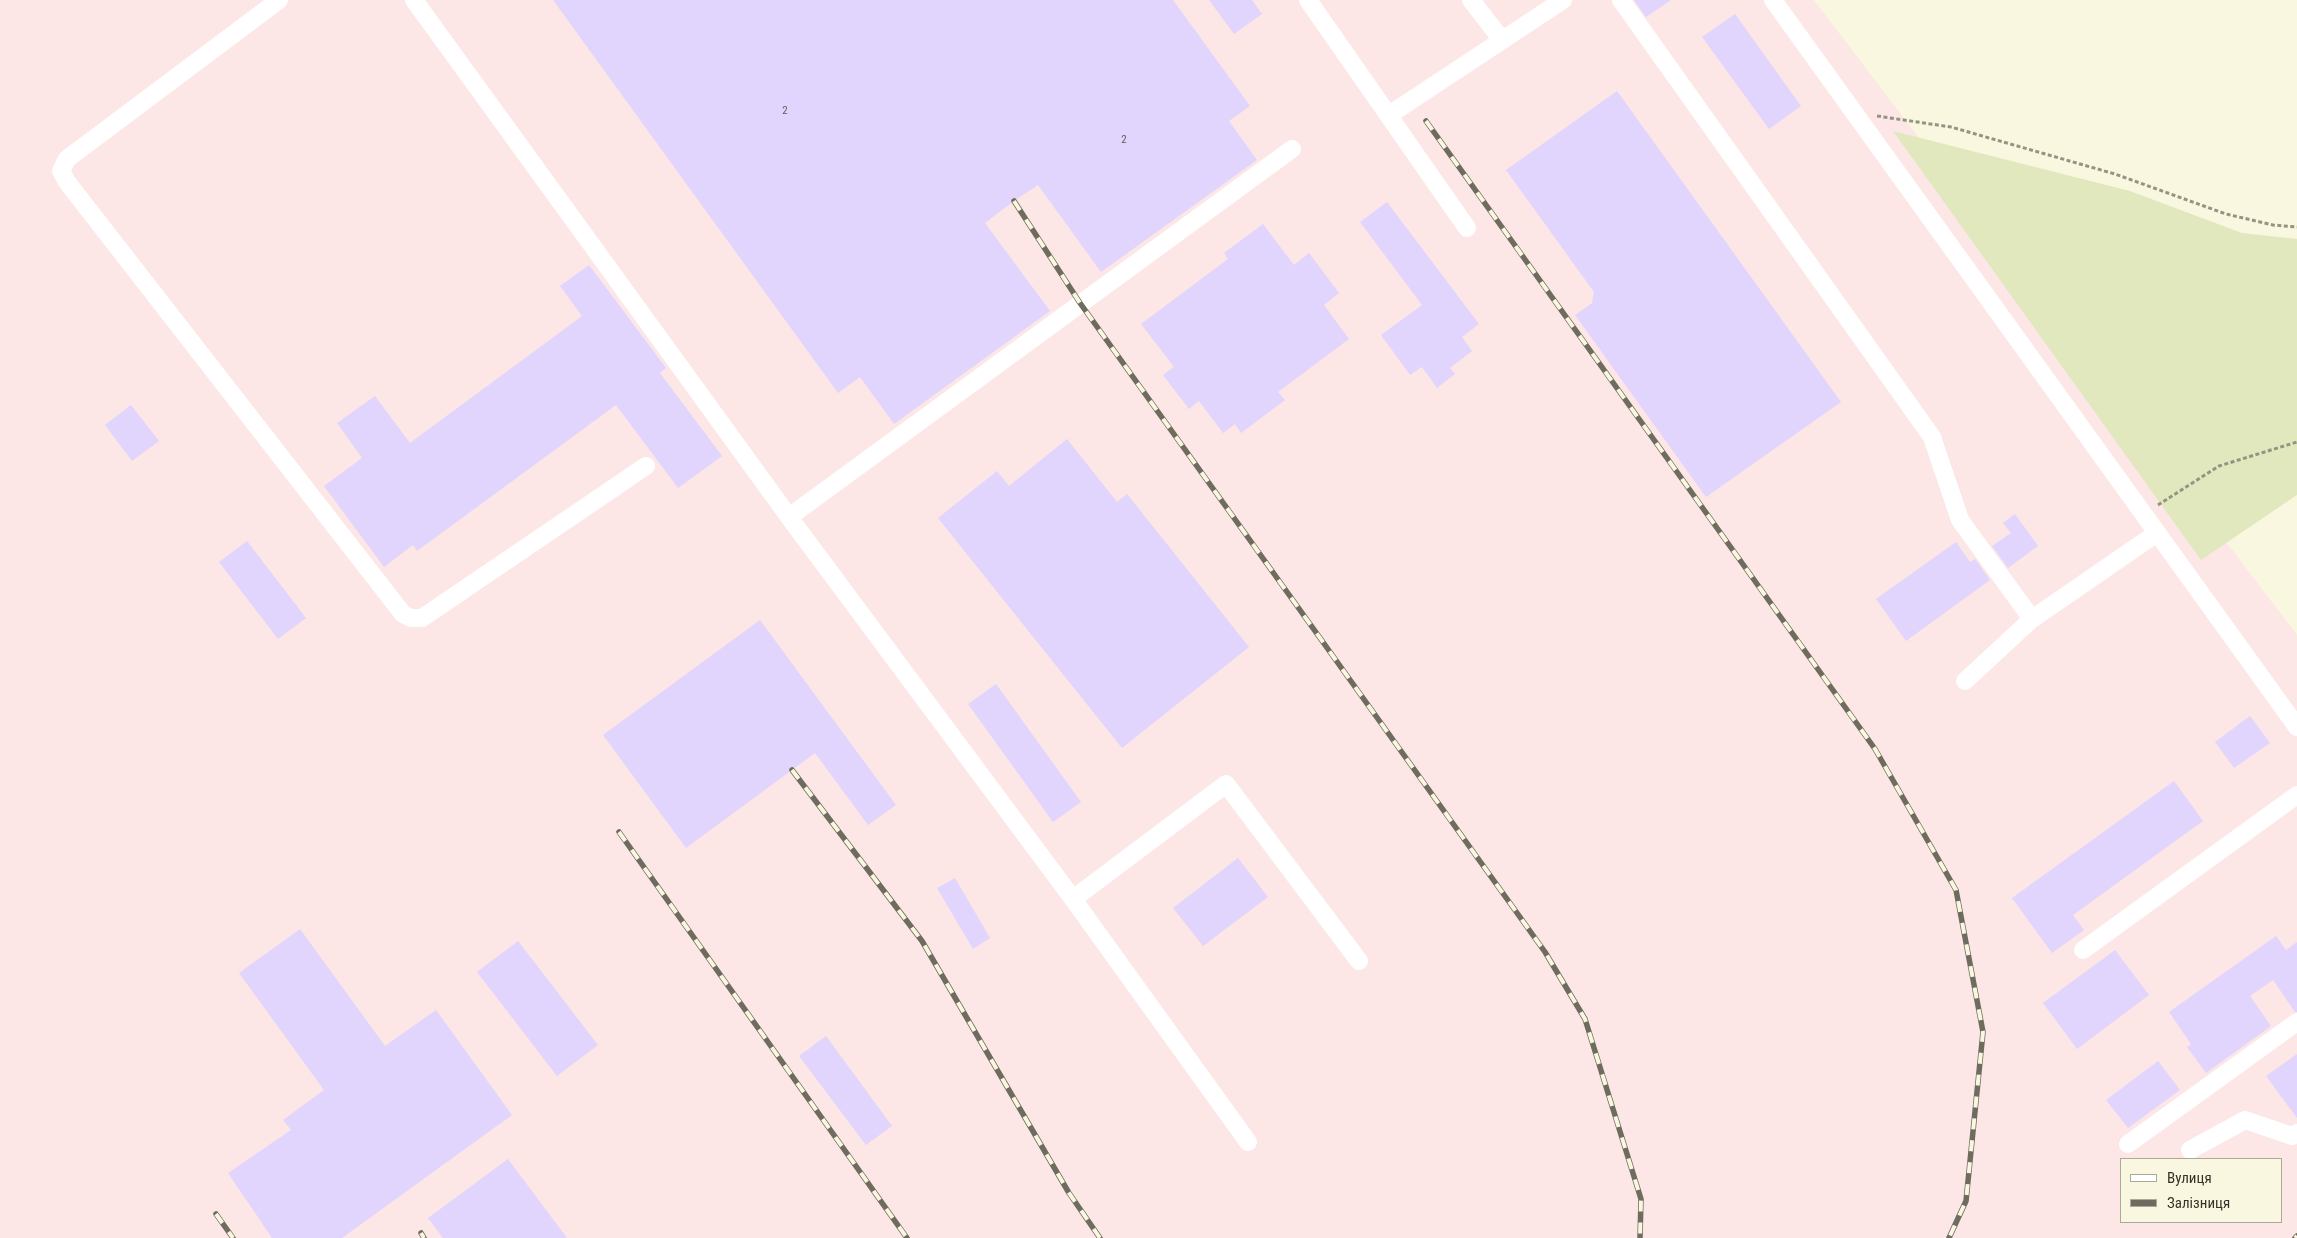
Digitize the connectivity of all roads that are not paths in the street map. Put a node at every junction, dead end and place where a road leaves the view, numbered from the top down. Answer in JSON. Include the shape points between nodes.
{"nodes":[{"id":1,"x":279,"y":0,"type":"edge"},
{"id":2,"x":414,"y":0,"type":"edge"},
{"id":3,"x":1308,"y":0,"type":"edge"},
{"id":4,"x":1471,"y":0,"type":"edge"},
{"id":5,"x":1563,"y":0,"type":"edge"},
{"id":6,"x":1621,"y":0,"type":"edge"},
{"id":7,"x":1774,"y":0,"type":"edge"},
{"id":8,"x":1502,"y":40,"type":"junction"},
{"id":9,"x":1389,"y":115,"type":"junction"},
{"id":10,"x":1292,"y":149,"type":"dead end"},
{"id":11,"x":1467,"y":228,"type":"dead end"},
{"id":12,"x":646,"y":466,"type":"dead end"},
{"id":13,"x":789,"y":517,"type":"junction"},
{"id":14,"x":2157,"y":533,"type":"junction"},
{"id":15,"x":2032,"y":619,"type":"junction"},
{"id":16,"x":1965,"y":681,"type":"dead end"},
{"id":17,"x":2297,"y":727,"type":"edge"},
{"id":18,"x":2297,"y":795,"type":"edge"},
{"id":19,"x":1073,"y":899,"type":"junction"},
{"id":20,"x":2083,"y":950,"type":"dead end"},
{"id":21,"x":1359,"y":961,"type":"dead end"},
{"id":22,"x":2297,"y":1022,"type":"edge"},
{"id":23,"x":2297,"y":1133,"type":"edge"},
{"id":24,"x":1248,"y":1142,"type":"dead end"},
{"id":25,"x":2128,"y":1144,"type":"dead end"},
{"id":26,"x":2190,"y":1150,"type":"dead end"}],
"edges":[{"from":1,"to":12,"type":"lane","via":[[66,159],[61,171],[403,614],[422,618]]},
{"from":2,"to":13,"type":"lane"},
{"from":3,"to":9,"type":"lane"},
{"from":4,"to":8,"type":"lane"},
{"from":5,"to":8,"type":"lane"},
{"from":6,"to":15,"type":"lane","via":[[1932,436],[1960,520]]},
{"from":7,"to":14,"type":"lane"},
{"from":8,"to":9,"type":"lane"},
{"from":9,"to":11,"type":"lane"},
{"from":10,"to":13,"type":"lane"},
{"from":13,"to":19,"type":"lane"},
{"from":14,"to":15,"type":"lane"},
{"from":14,"to":17,"type":"lane"},
{"from":15,"to":16,"type":"lane"},
{"from":18,"to":20,"type":"lane"},
{"from":19,"to":21,"type":"lane","via":[[1226,784]]},
{"from":19,"to":24,"type":"lane"},
{"from":22,"to":25,"type":"lane"},
{"from":23,"to":26,"type":"lane","via":[[2292,1136],[2245,1120]]}]}
